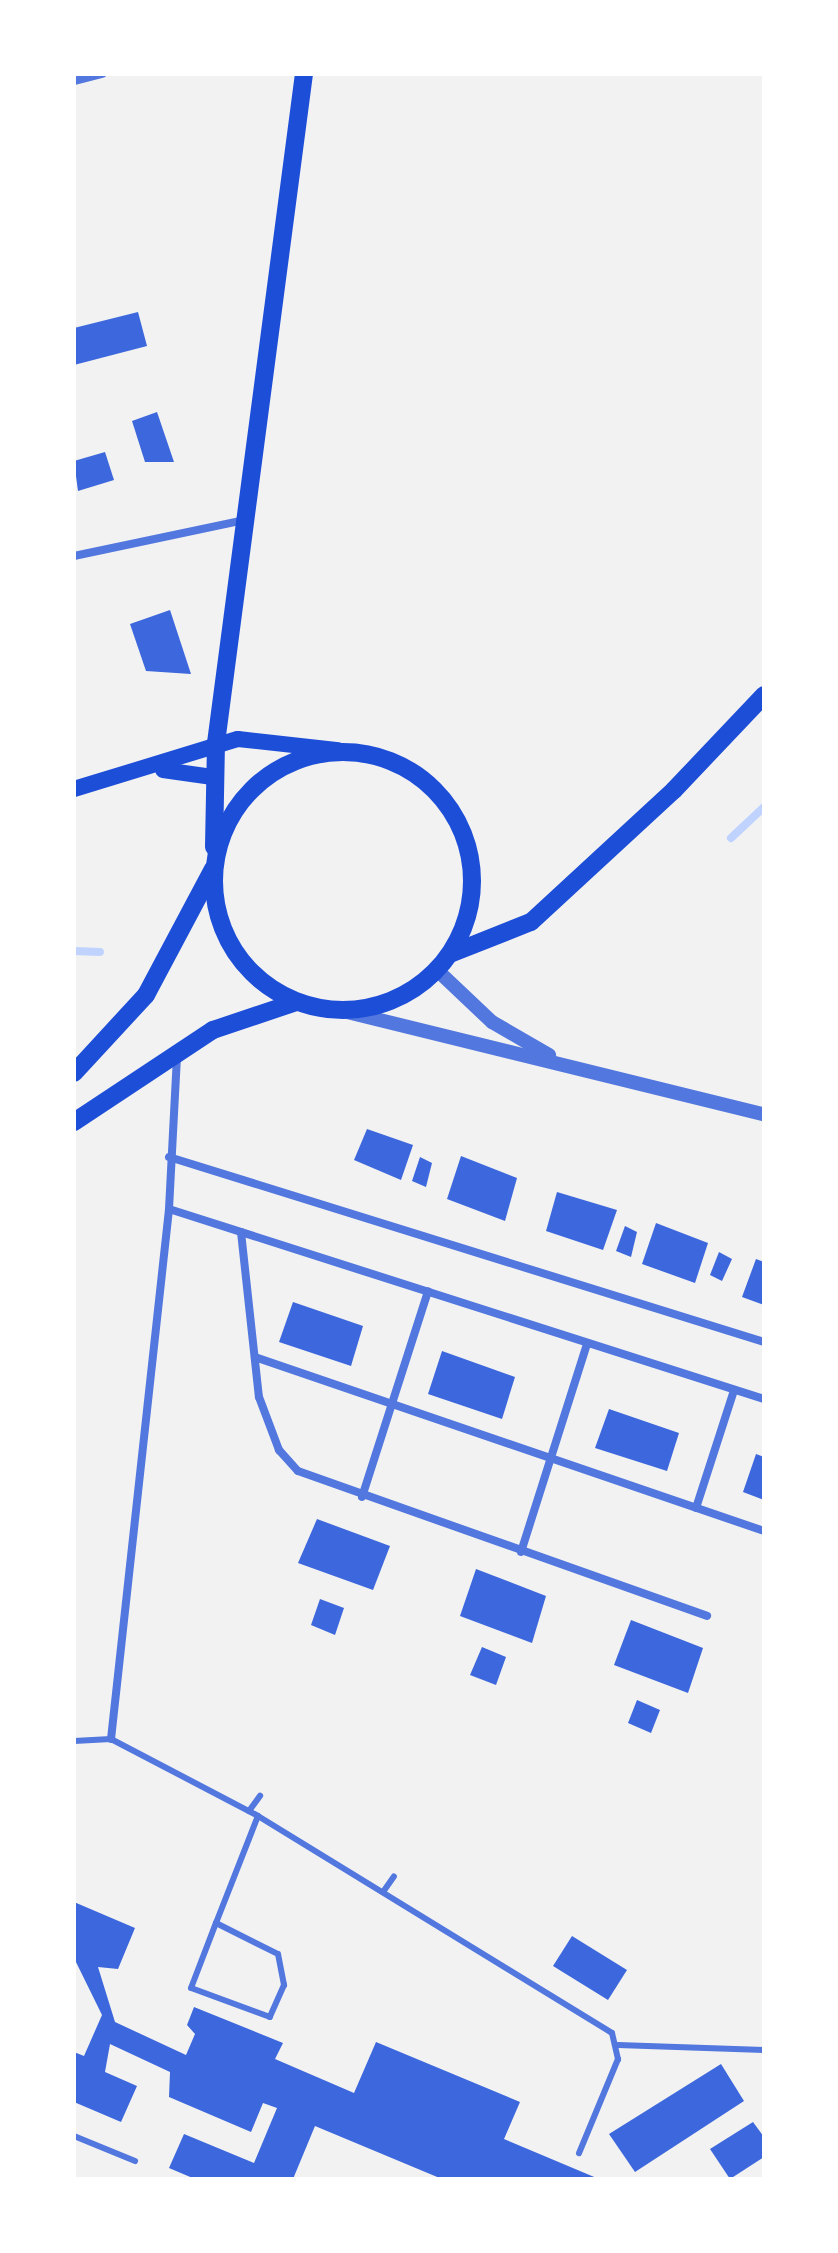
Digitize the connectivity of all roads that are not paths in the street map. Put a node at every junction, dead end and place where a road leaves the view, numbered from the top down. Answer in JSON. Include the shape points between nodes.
{"nodes":[{"id":1,"x":102,"y":74,"type":"edge"},
{"id":2,"x":304,"y":74,"type":"edge"},
{"id":3,"x":74,"y":81,"type":"edge"},
{"id":4,"x":249,"y":520,"type":"junction"},
{"id":5,"x":74,"y":556,"type":"edge"},
{"id":6,"x":764,"y":695,"type":"edge"},
{"id":7,"x":216,"y":743,"type":"junction"},
{"id":8,"x":338,"y":750,"type":"junction"},
{"id":9,"x":137,"y":772,"type":"junction"},
{"id":10,"x":213,"y":777,"type":"junction"},
{"id":11,"x":74,"y":789,"type":"edge"},
{"id":12,"x":214,"y":863,"type":"junction"},
{"id":13,"x":450,"y":954,"type":"junction"},
{"id":14,"x":437,"y":970,"type":"junction"},
{"id":15,"x":296,"y":1002,"type":"junction"},
{"id":16,"x":339,"y":1010,"type":"junction"},
{"id":17,"x":178,"y":1053,"type":"junction"},
{"id":18,"x":575,"y":1068,"type":"junction"},
{"id":19,"x":74,"y":1073,"type":"edge"},
{"id":20,"x":764,"y":1114,"type":"edge"},
{"id":21,"x":74,"y":1122,"type":"edge"},
{"id":22,"x":169,"y":1157,"type":"junction"},
{"id":23,"x":169,"y":1209,"type":"junction"},
{"id":24,"x":241,"y":1232,"type":"junction"},
{"id":25,"x":428,"y":1291,"type":"junction"},
{"id":26,"x":764,"y":1342,"type":"edge"},
{"id":27,"x":587,"y":1344,"type":"junction"},
{"id":28,"x":255,"y":1357,"type":"junction"},
{"id":29,"x":734,"y":1390,"type":"junction"},
{"id":30,"x":764,"y":1399,"type":"edge"},
{"id":31,"x":391,"y":1404,"type":"junction"},
{"id":32,"x":551,"y":1459,"type":"junction"},
{"id":33,"x":362,"y":1497,"type":"junction"},
{"id":34,"x":696,"y":1508,"type":"junction"},
{"id":35,"x":764,"y":1531,"type":"edge"},
{"id":36,"x":521,"y":1552,"type":"junction"},
{"id":37,"x":707,"y":1616,"type":"dead end"},
{"id":38,"x":111,"y":1739,"type":"junction"},
{"id":39,"x":74,"y":1741,"type":"edge"},
{"id":40,"x":260,"y":1796,"type":"dead end"},
{"id":41,"x":249,"y":1811,"type":"junction"},
{"id":42,"x":258,"y":1816,"type":"junction"},
{"id":43,"x":394,"y":1876,"type":"dead end"},
{"id":44,"x":383,"y":1892,"type":"junction"},
{"id":45,"x":216,"y":1923,"type":"junction"},
{"id":46,"x":618,"y":2045,"type":"junction"},
{"id":47,"x":764,"y":2050,"type":"edge"},
{"id":48,"x":74,"y":2136,"type":"edge"},
{"id":49,"x":579,"y":2153,"type":"dead end"},
{"id":50,"x":135,"y":2161,"type":"dead end"}],
"edges":[{"from":1,"to":3,"type":"street"},
{"from":2,"to":4,"type":"main road"},
{"from":4,"to":5,"type":"street"},
{"from":4,"to":7,"type":"main road"},
{"from":6,"to":13,"type":"main road","via":[[674,790],[531,922]]},
{"from":7,"to":8,"type":"main road"},
{"from":7,"to":9,"type":"main road"},
{"from":7,"to":10,"type":"main road"},
{"from":8,"to":12,"type":"main road","via":[[303,756],[244,795]]},
{"from":8,"to":13,"type":"main road","via":[[407,767],[457,818],[473,887]]},
{"from":9,"to":10,"type":"main road","via":[[183,769]]},
{"from":9,"to":11,"type":"main road"},
{"from":10,"to":12,"type":"main road"},
{"from":12,"to":15,"type":"main road","via":[[213,896],[229,945],[258,978]]},
{"from":12,"to":19,"type":"main road","via":[[146,995]]},
{"from":13,"to":14,"type":"main road"},
{"from":14,"to":16,"type":"main road","via":[[409,993]]},
{"from":14,"to":18,"type":"street","via":[[492,1022]]},
{"from":15,"to":16,"type":"main road"},
{"from":15,"to":17,"type":"main road","via":[[247,1015]]},
{"from":16,"to":18,"type":"street"},
{"from":17,"to":21,"type":"main road"},
{"from":17,"to":22,"type":"street"},
{"from":18,"to":20,"type":"street"},
{"from":22,"to":23,"type":"street"},
{"from":22,"to":26,"type":"street"},
{"from":23,"to":24,"type":"street"},
{"from":23,"to":38,"type":"street"},
{"from":24,"to":25,"type":"street"},
{"from":24,"to":28,"type":"street"},
{"from":25,"to":27,"type":"street"},
{"from":25,"to":31,"type":"street"},
{"from":27,"to":29,"type":"street"},
{"from":27,"to":32,"type":"street"},
{"from":28,"to":31,"type":"street"},
{"from":28,"to":33,"type":"street","via":[[259,1397],[279,1450],[298,1471]]},
{"from":29,"to":30,"type":"street"},
{"from":29,"to":34,"type":"street"},
{"from":31,"to":32,"type":"street"},
{"from":31,"to":33,"type":"street"},
{"from":32,"to":34,"type":"street"},
{"from":32,"to":36,"type":"street"},
{"from":33,"to":36,"type":"street"},
{"from":34,"to":35,"type":"street"},
{"from":36,"to":37,"type":"street"},
{"from":38,"to":39,"type":"lane"},
{"from":38,"to":41,"type":"lane"},
{"from":40,"to":41,"type":"lane"},
{"from":41,"to":42,"type":"lane"},
{"from":42,"to":44,"type":"lane"},
{"from":42,"to":45,"type":"lane"},
{"from":43,"to":44,"type":"lane"},
{"from":44,"to":46,"type":"lane","via":[[601,2024]]},
{"from":45,"to":45,"type":"lane","via":[[191,1988],[270,2017],[284,1985],[278,1954]]},
{"from":46,"to":47,"type":"lane"},
{"from":46,"to":49,"type":"lane","via":[[614,2073]]},
{"from":48,"to":50,"type":"lane"}]}
